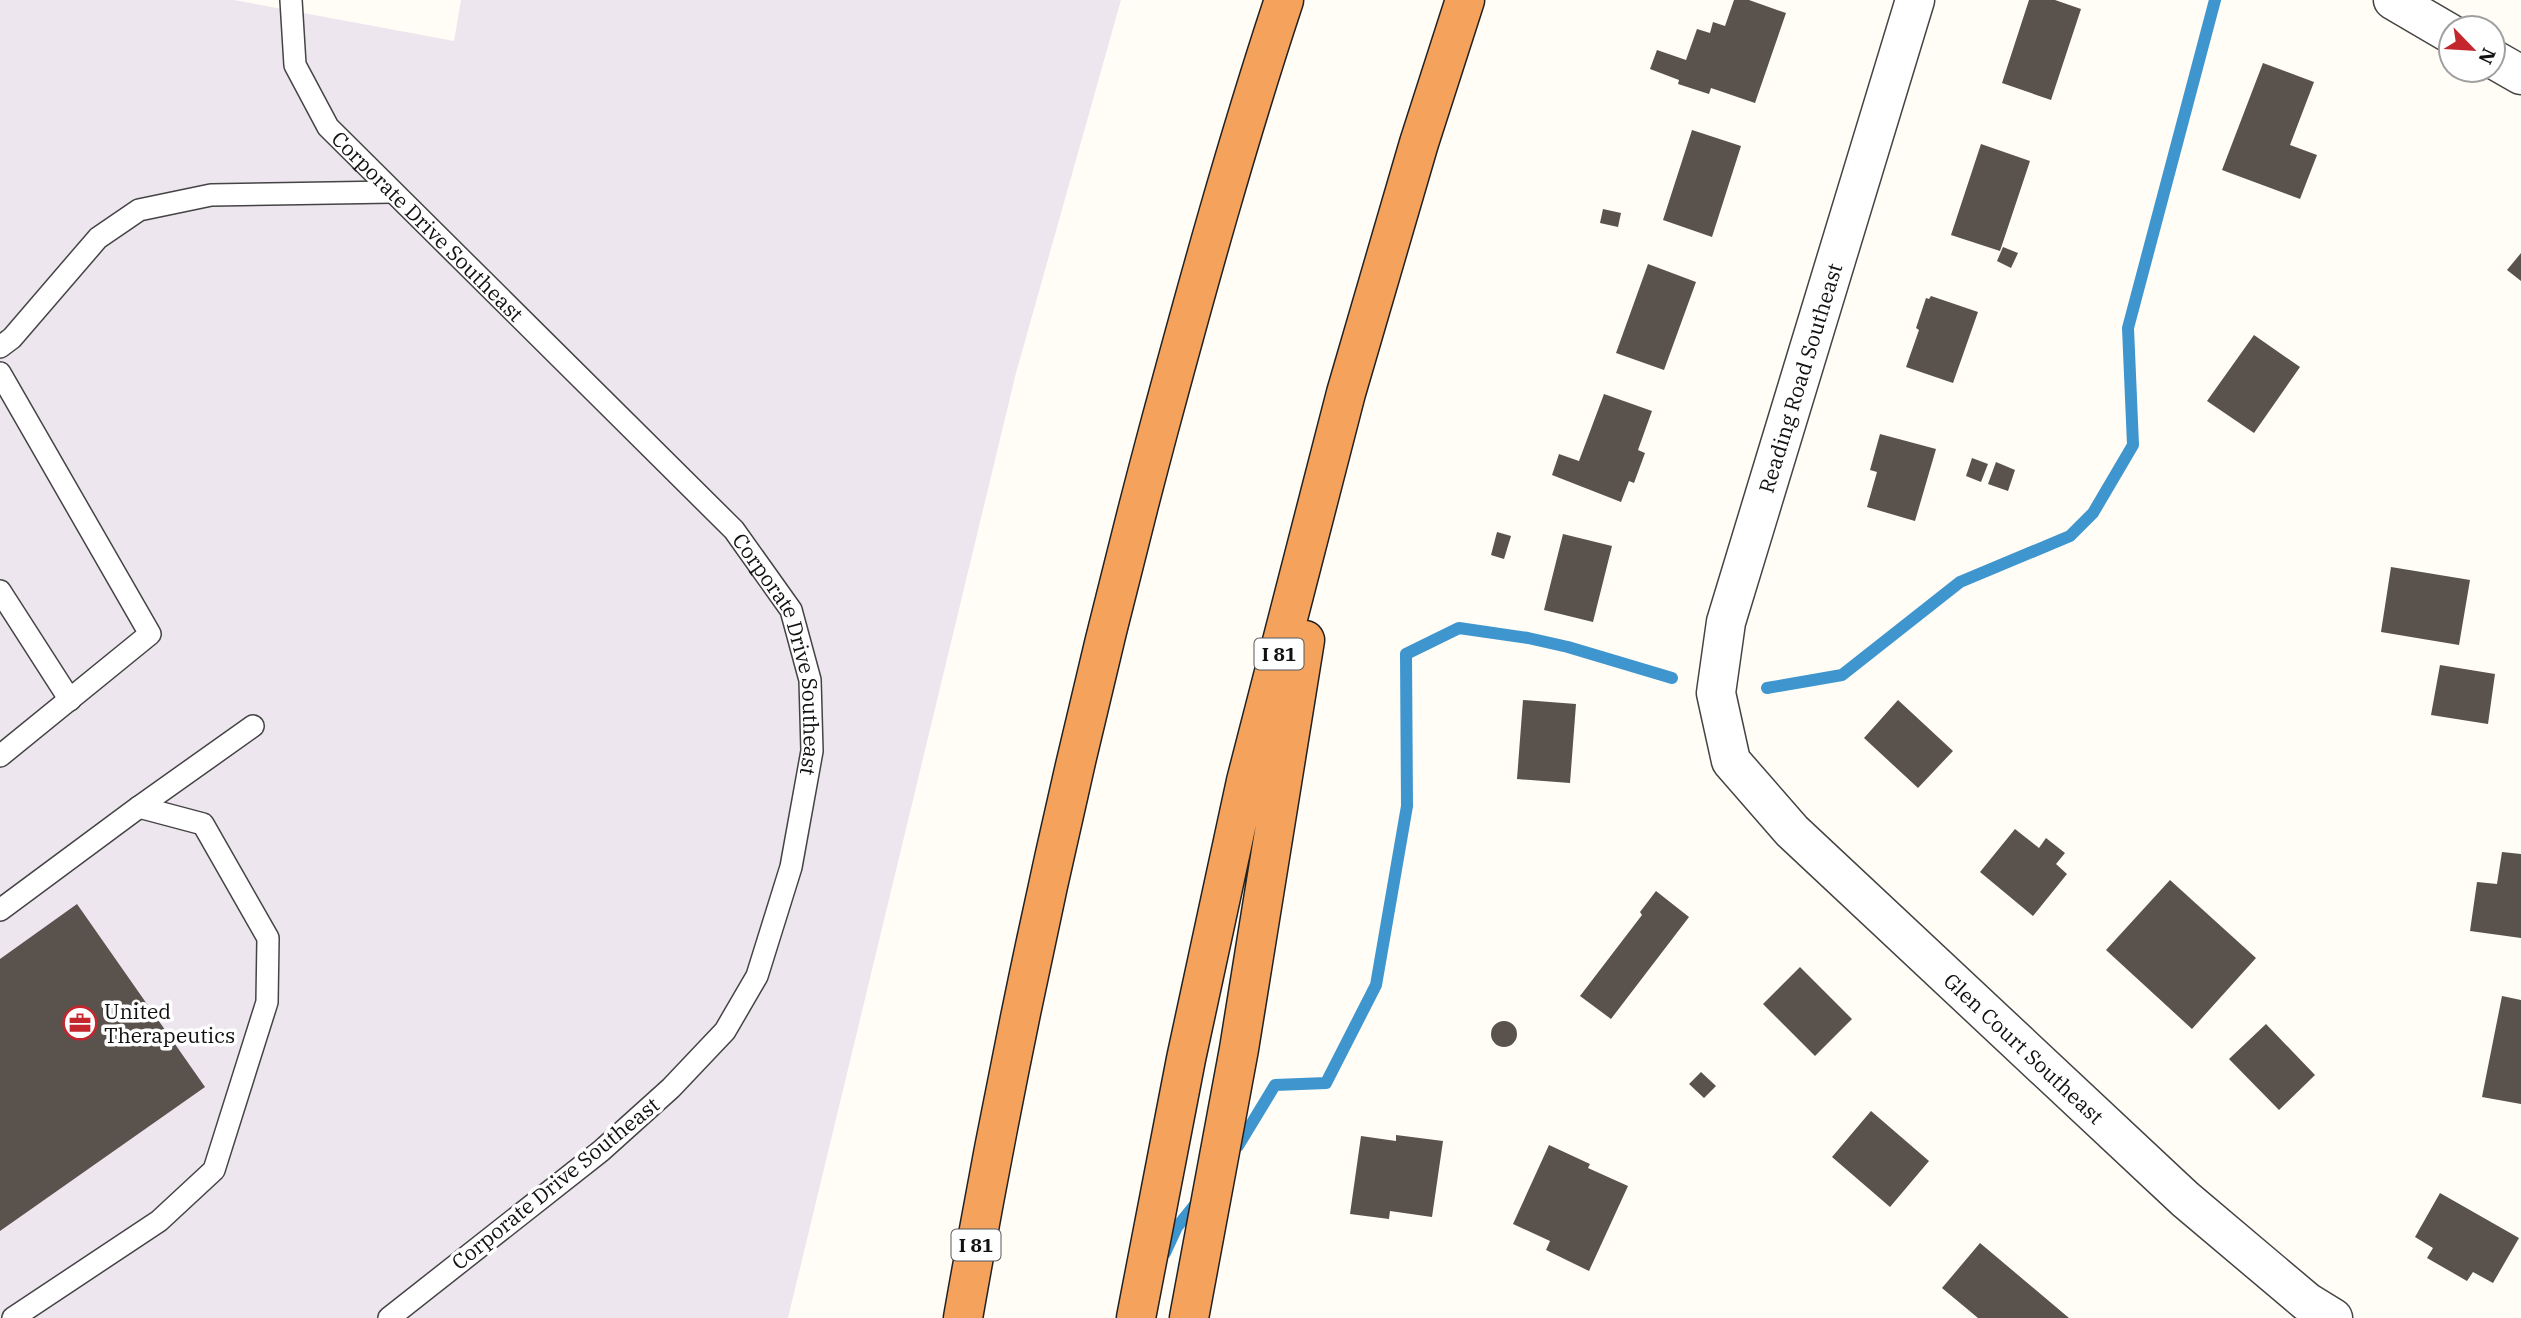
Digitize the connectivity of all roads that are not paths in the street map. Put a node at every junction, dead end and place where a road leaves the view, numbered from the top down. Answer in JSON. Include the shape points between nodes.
{"nodes":[{"id":1,"x":291,"y":0,"type":"edge"},
{"id":2,"x":1284,"y":0,"type":"edge"},
{"id":3,"x":1465,"y":0,"type":"edge"},
{"id":4,"x":1915,"y":0,"type":"edge"},
{"id":5,"x":2393,"y":0,"type":"edge"},
{"id":6,"x":2437,"y":26,"type":"edge"},
{"id":7,"x":393,"y":192,"type":"junction"},
{"id":8,"x":0,"y":347,"type":"edge"},
{"id":9,"x":0,"y":373,"type":"edge"},
{"id":10,"x":1346,"y":393,"type":"junction"},
{"id":11,"x":0,"y":591,"type":"edge"},
{"id":12,"x":70,"y":700,"type":"junction"},
{"id":13,"x":253,"y":726,"type":"dead end"},
{"id":14,"x":0,"y":756,"type":"edge"},
{"id":15,"x":1731,"y":761,"type":"joint"},
{"id":16,"x":139,"y":807,"type":"junction"},
{"id":17,"x":0,"y":910,"type":"edge"},
{"id":18,"x":13,"y":1318,"type":"edge"},
{"id":19,"x":389,"y":1318,"type":"edge"},
{"id":20,"x":963,"y":1318,"type":"edge"},
{"id":21,"x":1136,"y":1318,"type":"edge"},
{"id":22,"x":1189,"y":1318,"type":"edge"},
{"id":23,"x":2333,"y":1318,"type":"edge"}],
"edges":[{"from":1,"to":7,"type":"lane","name":"Corporate Drive Southeast","via":[[295,65],[328,127]]},
{"from":2,"to":20,"type":"highway","number":"I 81","via":[[1181,346],[1115,594],[1026,981]]},
{"from":3,"to":10,"type":"highway","number":"I 81"},
{"from":4,"to":15,"type":"street","name":"Reading Road Southeast","via":[[1726,622],[1716,693]]},
{"from":5,"to":6,"type":"street"},
{"from":7,"to":8,"type":"lane","via":[[211,195],[139,210],[98,238]]},
{"from":7,"to":19,"type":"lane","name":"Corporate Drive Southeast","via":[[734,530],[791,610],[810,680],[812,751],[792,867],[757,976],[725,1031],[601,1151]]},
{"from":9,"to":12,"type":"lane","via":[[150,634]]},
{"from":10,"to":21,"type":"highway","number":"I 81","via":[[1246,781]]},
{"from":10,"to":22,"type":"highway","via":[[1239,1049]]},
{"from":11,"to":12,"type":"lane"},
{"from":12,"to":14,"type":"lane"},
{"from":13,"to":16,"type":"lane"},
{"from":15,"to":23,"type":"street","name":"Glen Court Southeast","via":[[1792,831],[2185,1199],[2307,1302]]},
{"from":16,"to":17,"type":"lane"},
{"from":16,"to":18,"type":"lane","via":[[203,824],[268,938],[267,1002],[214,1170],[159,1221]]}]}
